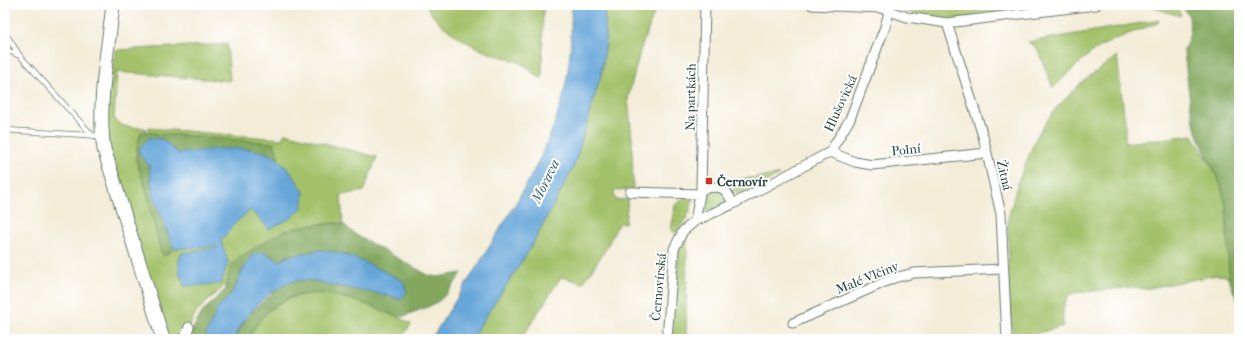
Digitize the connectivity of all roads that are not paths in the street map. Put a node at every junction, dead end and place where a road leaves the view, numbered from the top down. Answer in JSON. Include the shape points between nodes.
{"nodes":[{"id":1,"x":113,"y":5,"type":"edge"},
{"id":2,"x":704,"y":5,"type":"edge"},
{"id":3,"x":812,"y":5,"type":"edge"},
{"id":4,"x":1096,"y":5,"type":"edge"},
{"id":5,"x":891,"y":8,"type":"edge"},
{"id":6,"x":947,"y":23,"type":"junction"},
{"id":7,"x":5,"y":33,"type":"edge"},
{"id":8,"x":5,"y":49,"type":"edge"},
{"id":9,"x":20,"y":56,"type":"junction"},
{"id":10,"x":5,"y":130,"type":"edge"},
{"id":11,"x":97,"y":136,"type":"junction"},
{"id":12,"x":830,"y":152,"type":"junction"},
{"id":13,"x":987,"y":154,"type":"junction"},
{"id":14,"x":630,"y":192,"type":"dead end"},
{"id":15,"x":700,"y":192,"type":"junction"},
{"id":16,"x":733,"y":204,"type":"junction"},
{"id":17,"x":695,"y":221,"type":"junction"},
{"id":18,"x":1003,"y":269,"type":"junction"},
{"id":19,"x":794,"y":323,"type":"dead end"},
{"id":20,"x":189,"y":327,"type":"dead end"},
{"id":21,"x":163,"y":339,"type":"edge"},
{"id":22,"x":184,"y":339,"type":"edge"},
{"id":23,"x":666,"y":339,"type":"edge"},
{"id":24,"x":1007,"y":339,"type":"edge"}],
"edges":[{"from":1,"to":11,"type":"main road"},
{"from":2,"to":15,"type":"street","name":"Na partkách"},
{"from":3,"to":5,"type":"street"},
{"from":4,"to":6,"type":"street"},
{"from":5,"to":6,"type":"street","via":[[907,17]]},
{"from":5,"to":12,"type":"street","name":"Hlušovická","via":[[850,118]]},
{"from":6,"to":13,"type":"street","name":"Žitná"},
{"from":7,"to":9,"type":"lane"},
{"from":8,"to":9,"type":"lane"},
{"from":9,"to":11,"type":"lane"},
{"from":10,"to":11,"type":"lane"},
{"from":11,"to":21,"type":"main road","via":[[104,149]]},
{"from":12,"to":13,"type":"street","name":"Polní","via":[[855,162],[872,165]]},
{"from":12,"to":16,"type":"street","name":"Hlušovická"},
{"from":13,"to":18,"type":"street","name":"Žitná","via":[[1001,214]]},
{"from":14,"to":15,"type":"street"},
{"from":15,"to":16,"type":"street","via":[[720,186],[728,191]]},
{"from":15,"to":17,"type":"street","name":"Na partkách"},
{"from":16,"to":17,"type":"street","name":"Hlušovická"},
{"from":17,"to":23,"type":"street","name":"Černovírská","via":[[683,231],[674,249]]},
{"from":18,"to":19,"type":"street","name":"Malé Vlčiny","via":[[914,273],[894,278]]},
{"from":18,"to":24,"type":"street","name":"Žitná"},
{"from":20,"to":22,"type":"street"}]}
